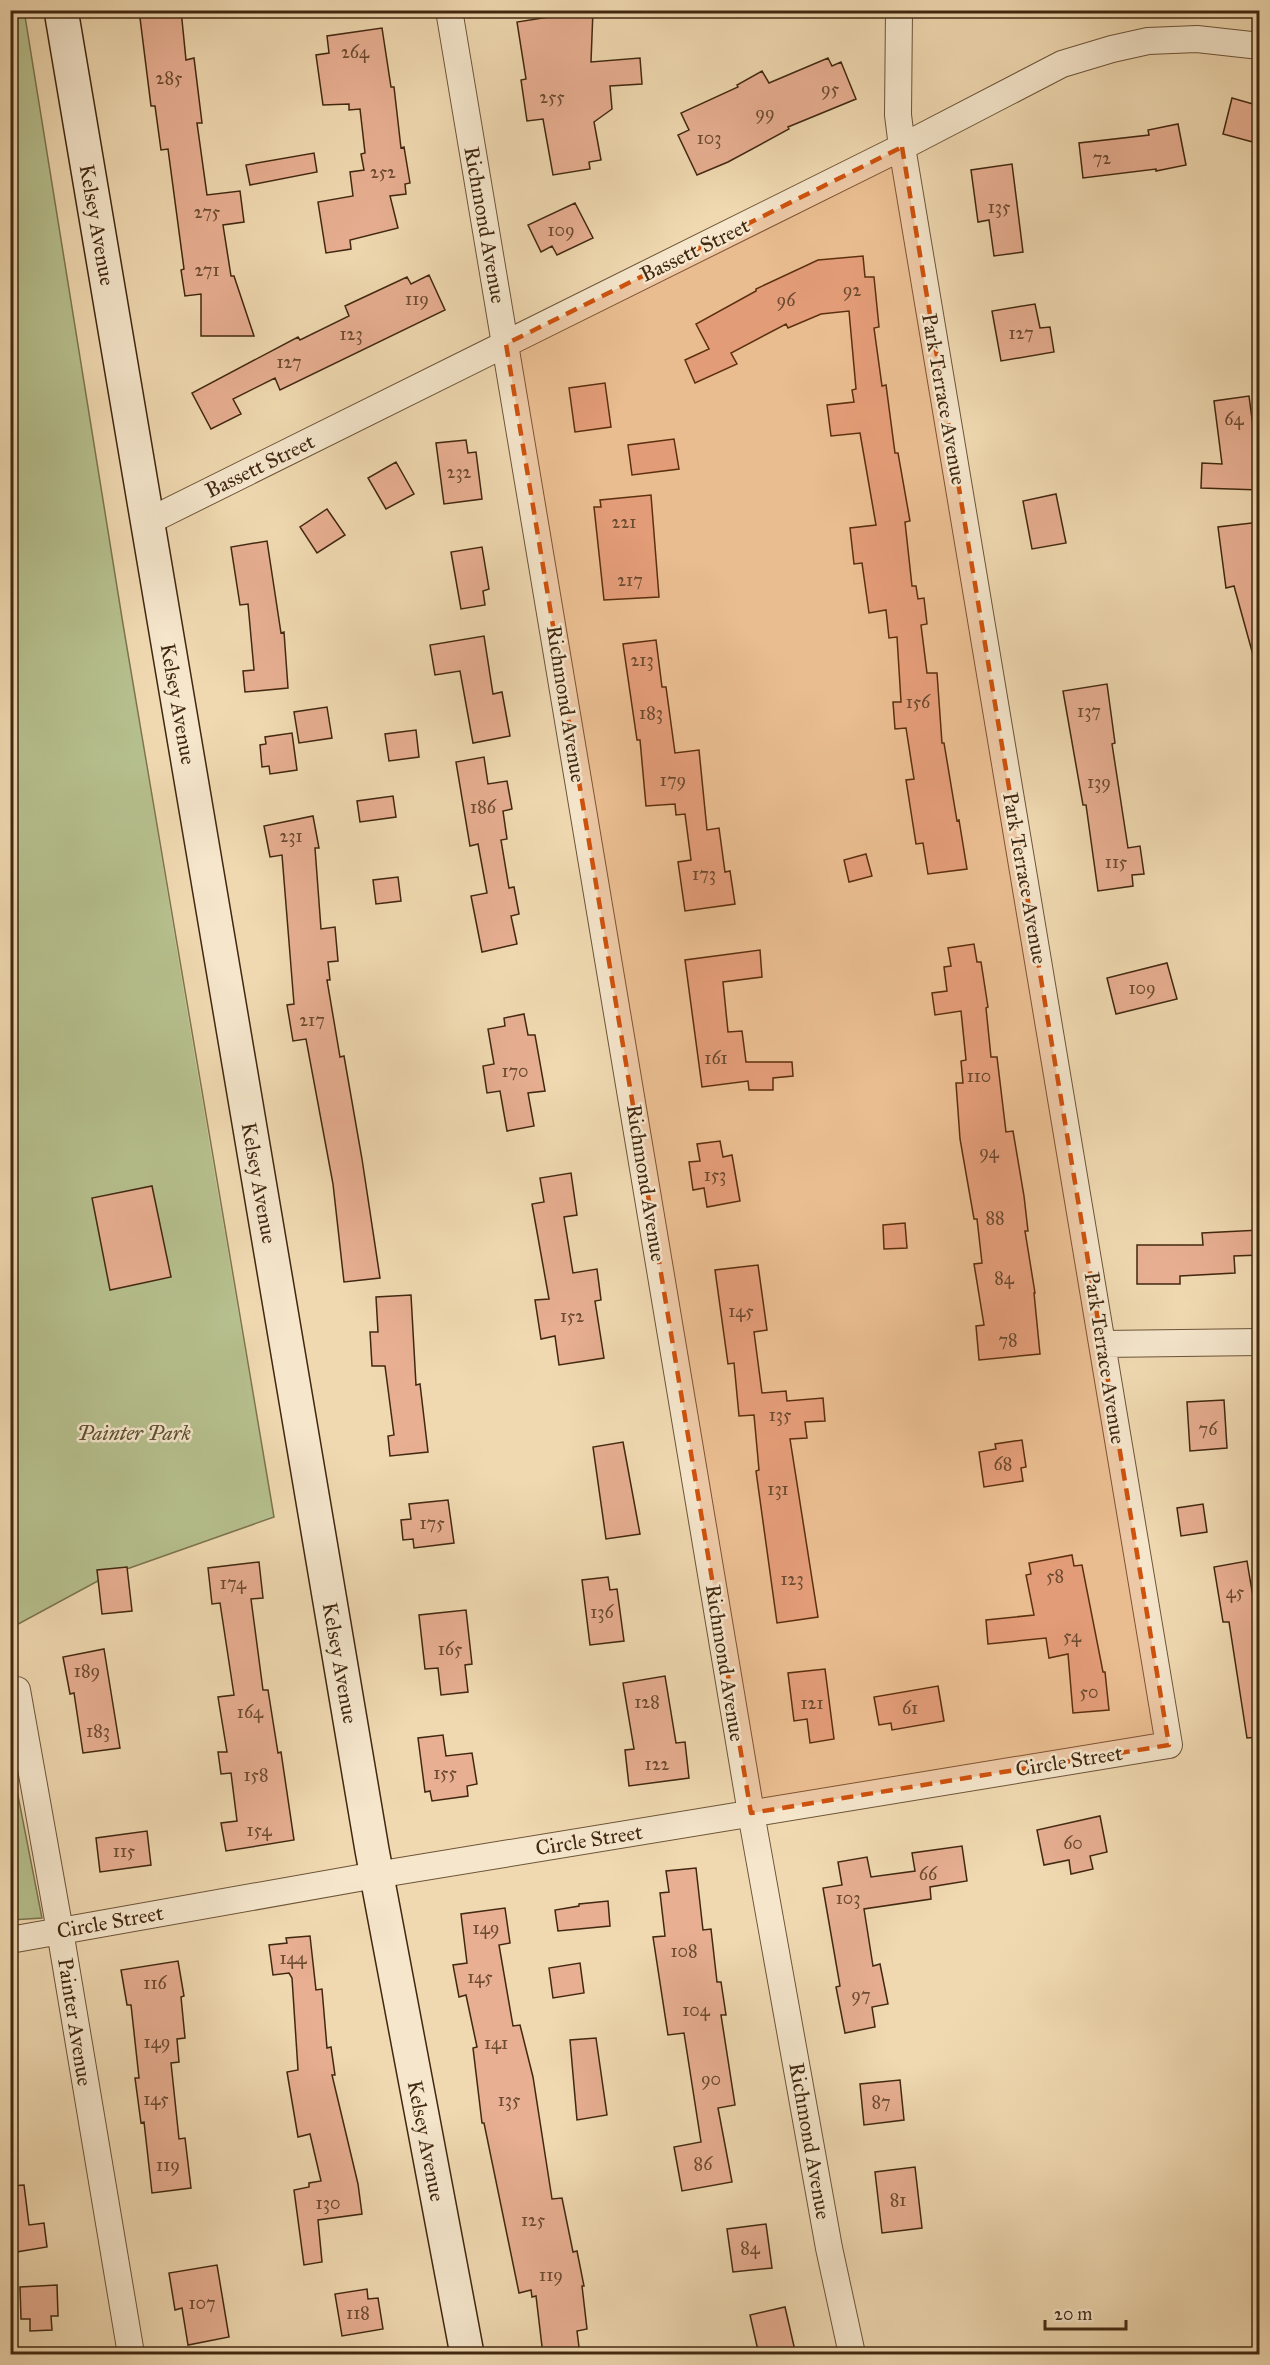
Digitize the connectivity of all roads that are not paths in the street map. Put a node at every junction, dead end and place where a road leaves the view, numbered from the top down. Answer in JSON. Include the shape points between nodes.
{"nodes":[{"id":1,"x":61,"y":10,"type":"edge"},
{"id":2,"x":449,"y":10,"type":"edge"},
{"id":3,"x":899,"y":10,"type":"edge"},
{"id":4,"x":1260,"y":46,"type":"edge"},
{"id":5,"x":902,"y":147,"type":"junction"},
{"id":6,"x":506,"y":344,"type":"junction"},
{"id":7,"x":147,"y":522,"type":"junction"},
{"id":8,"x":1260,"y":1342,"type":"edge"},
{"id":9,"x":1103,"y":1344,"type":"junction"},
{"id":10,"x":17,"y":1690,"type":"dead end"},
{"id":11,"x":1169,"y":1745,"type":"joint"},
{"id":12,"x":751,"y":1813,"type":"junction"},
{"id":13,"x":376,"y":1875,"type":"junction"},
{"id":14,"x":60,"y":1931,"type":"junction"},
{"id":15,"x":10,"y":1940,"type":"edge"},
{"id":16,"x":131,"y":2355,"type":"edge"},
{"id":17,"x":467,"y":2355,"type":"edge"},
{"id":18,"x":852,"y":2355,"type":"edge"}],
"edges":[{"from":1,"to":7,"type":"street","name":"Kelsey Avenue"},
{"from":2,"to":6,"type":"street","name":"Richmond Avenue"},
{"from":3,"to":5,"type":"street","name":"Park Terrace Avenue","via":[[898,114]]},
{"from":4,"to":5,"type":"street","name":"Bassett Street","via":[[1197,39],[1148,41],[1112,49],[1062,64]]},
{"from":5,"to":6,"type":"street","name":"Bassett Street"},
{"from":5,"to":9,"type":"street","name":"Park Terrace Avenue"},
{"from":6,"to":7,"type":"street","name":"Bassett Street"},
{"from":6,"to":12,"type":"street","name":"Richmond Avenue"},
{"from":7,"to":13,"type":"street","name":"Kelsey Avenue"},
{"from":8,"to":9,"type":"street"},
{"from":9,"to":11,"type":"street","name":"Park Terrace Avenue"},
{"from":10,"to":14,"type":"street","name":"Painter Avenue"},
{"from":11,"to":12,"type":"street","name":"Circle Street"},
{"from":12,"to":13,"type":"street","name":"Circle Street"},
{"from":12,"to":18,"type":"street","name":"Richmond Avenue","via":[[829,2248]]},
{"from":13,"to":14,"type":"street","name":"Circle Street"},
{"from":13,"to":17,"type":"street","name":"Kelsey Avenue"},
{"from":14,"to":15,"type":"street","name":"Circle Street"},
{"from":14,"to":16,"type":"street","name":"Painter Avenue"}]}
